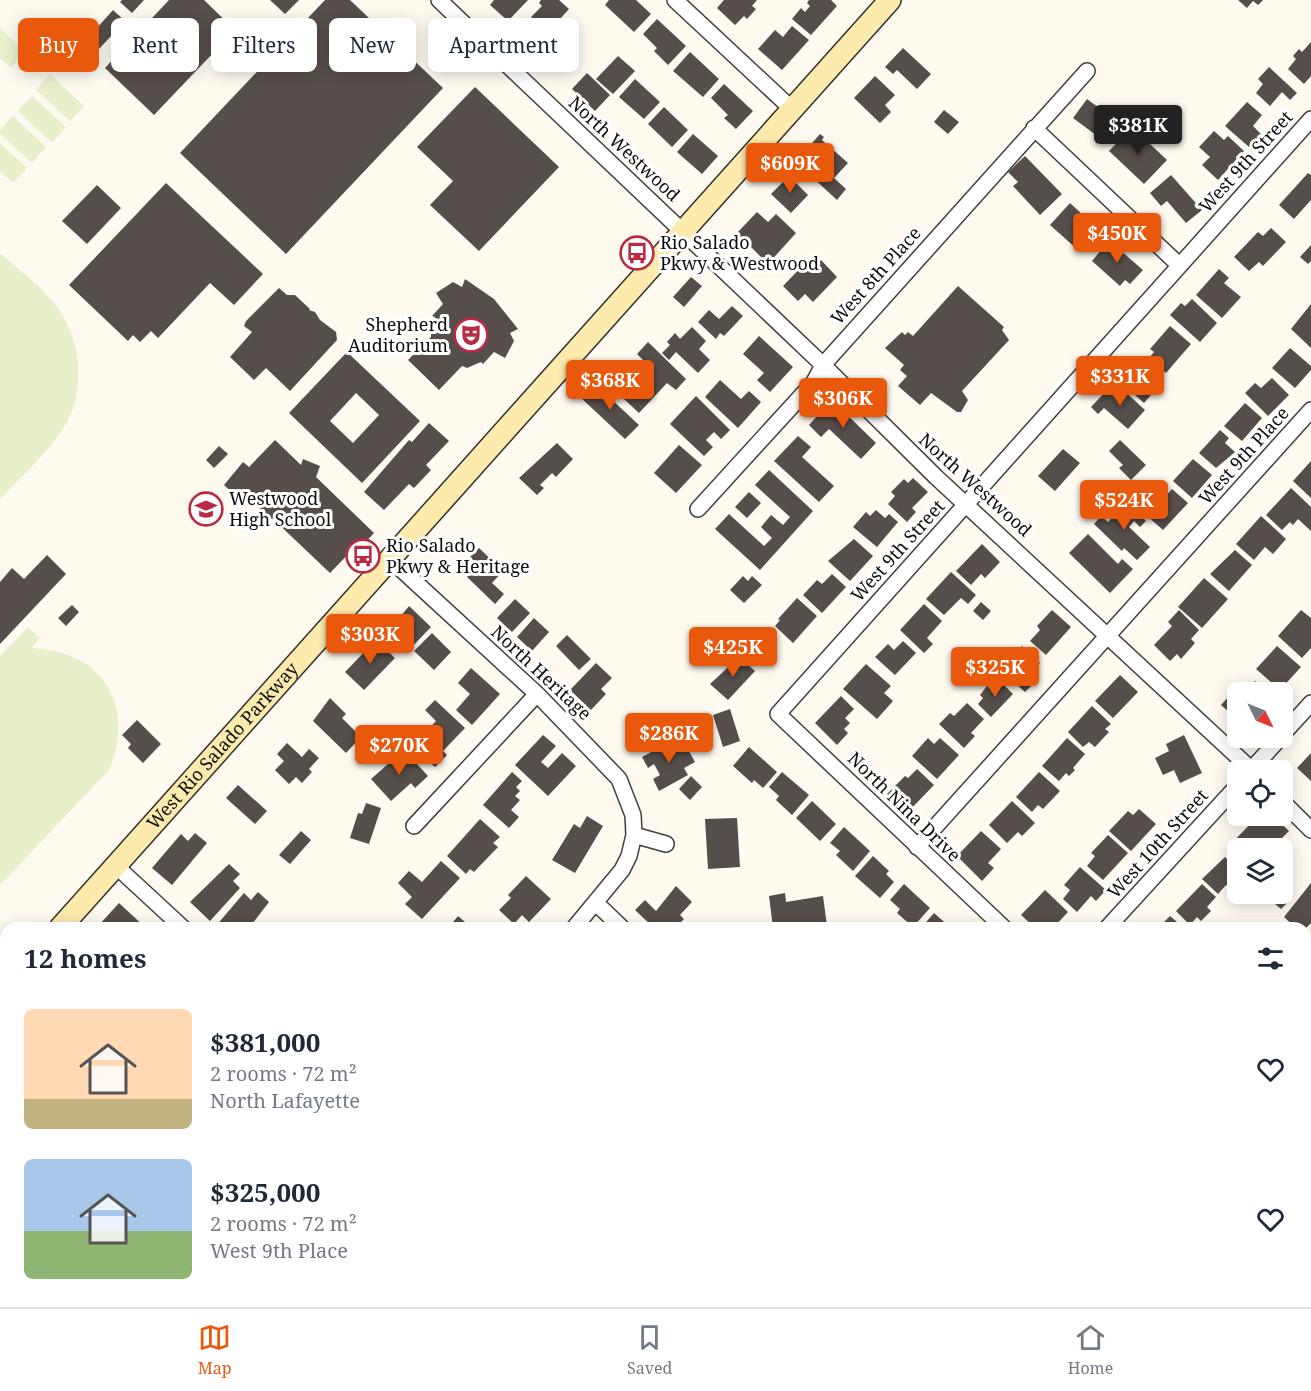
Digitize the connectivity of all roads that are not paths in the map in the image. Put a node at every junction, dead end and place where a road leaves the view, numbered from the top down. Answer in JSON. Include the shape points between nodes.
{"nodes":[{"id":1,"x":439,"y":0,"type":"edge"},
{"id":2,"x":891,"y":0,"type":"edge"},
{"id":3,"x":678,"y":1,"type":"edge"},
{"id":4,"x":1087,"y":71,"type":"dead end"},
{"id":5,"x":793,"y":110,"type":"junction"},
{"id":6,"x":1311,"y":119,"type":"edge"},
{"id":7,"x":1034,"y":128,"type":"junction"},
{"id":8,"x":684,"y":232,"type":"junction"},
{"id":9,"x":1179,"y":265,"type":"junction"},
{"id":10,"x":824,"y":365,"type":"junction"},
{"id":11,"x":1311,"y":410,"type":"edge"},
{"id":12,"x":965,"y":504,"type":"junction"},
{"id":13,"x":698,"y":509,"type":"dead end"},
{"id":14,"x":390,"y":559,"type":"junction"},
{"id":15,"x":1109,"y":636,"type":"junction"},
{"id":16,"x":537,"y":694,"type":"junction"},
{"id":17,"x":1311,"y":703,"type":"edge"},
{"id":18,"x":778,"y":714,"type":"joint"},
{"id":19,"x":1293,"y":723,"type":"edge"},
{"id":20,"x":1271,"y":748,"type":"edge"},
{"id":21,"x":1241,"y":760,"type":"edge"},
{"id":22,"x":1261,"y":760,"type":"edge"},
{"id":23,"x":1227,"y":797,"type":"edge"},
{"id":24,"x":1293,"y":812,"type":"edge"},
{"id":25,"x":414,"y":826,"type":"dead end"},
{"id":26,"x":1311,"y":830,"type":"edge"},
{"id":27,"x":634,"y":835,"type":"junction"},
{"id":28,"x":666,"y":844,"type":"dead end"},
{"id":29,"x":917,"y":847,"type":"junction"},
{"id":30,"x":116,"y":866,"type":"junction"},
{"id":31,"x":596,"y":903,"type":"junction"},
{"id":32,"x":65,"y":922,"type":"edge"},
{"id":33,"x":177,"y":922,"type":"edge"},
{"id":34,"x":579,"y":922,"type":"edge"},
{"id":35,"x":616,"y":922,"type":"edge"},
{"id":36,"x":998,"y":922,"type":"edge"},
{"id":37,"x":1112,"y":922,"type":"edge"}],
"edges":[{"from":1,"to":8,"type":"street","name":"North Westwood"},
{"from":2,"to":5,"type":"main road","name":"West Rio Salado Parkway"},
{"from":3,"to":5,"type":"street"},
{"from":4,"to":7,"type":"street","name":"West 8th Place"},
{"from":5,"to":8,"type":"main road","name":"West Rio Salado Parkway"},
{"from":6,"to":9,"type":"street","name":"West 9th Street"},
{"from":7,"to":9,"type":"street"},
{"from":7,"to":10,"type":"street","name":"West 8th Place"},
{"from":8,"to":10,"type":"street","name":"North Westwood"},
{"from":8,"to":14,"type":"main road","name":"West Rio Salado Parkway"},
{"from":9,"to":12,"type":"street","name":"West 9th Street"},
{"from":10,"to":12,"type":"street","name":"North Westwood"},
{"from":10,"to":13,"type":"street","name":"West 8th Place","via":[[814,382]]},
{"from":11,"to":15,"type":"street","name":"West 9th Place"},
{"from":12,"to":15,"type":"street","name":"North Westwood"},
{"from":12,"to":18,"type":"street","name":"West 9th Street"},
{"from":14,"to":16,"type":"street","name":"North Heritage"},
{"from":14,"to":30,"type":"main road","name":"West Rio Salado Parkway"},
{"from":15,"to":21,"type":"street","name":"North Westwood"},
{"from":15,"to":29,"type":"street","name":"West 9th Place"},
{"from":16,"to":25,"type":"street"},
{"from":16,"to":27,"type":"street","name":"North Heritage","via":[[619,779],[633,815]]},
{"from":17,"to":19,"type":"street"},
{"from":18,"to":29,"type":"street","name":"North Nina Drive"},
{"from":20,"to":22,"type":"street"},
{"from":23,"to":37,"type":"street","name":"West 10th Street"},
{"from":24,"to":26,"type":"street"},
{"from":27,"to":28,"type":"street"},
{"from":27,"to":31,"type":"street","name":"North Heritage","via":[[622,870]]},
{"from":29,"to":36,"type":"street","name":"North Nina Drive"},
{"from":30,"to":32,"type":"main road","name":"West Rio Salado Parkway"},
{"from":30,"to":33,"type":"street"},
{"from":31,"to":34,"type":"street","name":"North Heritage"},
{"from":31,"to":35,"type":"street"}]}
